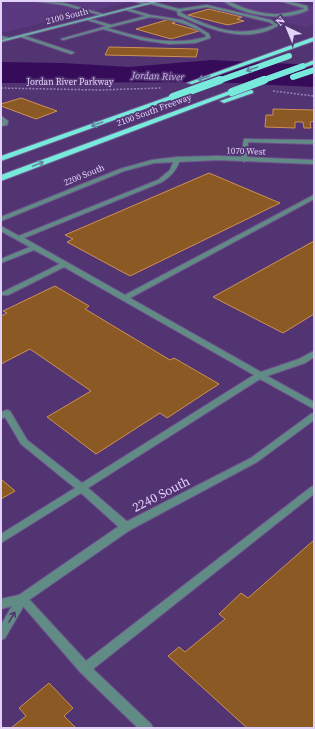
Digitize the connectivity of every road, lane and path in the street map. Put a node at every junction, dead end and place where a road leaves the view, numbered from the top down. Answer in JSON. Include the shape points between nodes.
{"nodes":[{"id":1,"x":37,"y":1,"type":"edge"},
{"id":2,"x":135,"y":1,"type":"edge"},
{"id":3,"x":159,"y":1,"type":"edge"},
{"id":4,"x":225,"y":1,"type":"edge"},
{"id":5,"x":282,"y":1,"type":"edge"},
{"id":6,"x":152,"y":3,"type":"junction"},
{"id":7,"x":147,"y":4,"type":"junction"},
{"id":8,"x":126,"y":9,"type":"junction"},
{"id":9,"x":179,"y":10,"type":"junction"},
{"id":10,"x":104,"y":15,"type":"junction"},
{"id":11,"x":150,"y":16,"type":"junction"},
{"id":12,"x":88,"y":19,"type":"junction"},
{"id":13,"x":111,"y":26,"type":"junction"},
{"id":14,"x":103,"y":28,"type":"junction"},
{"id":15,"x":22,"y":36,"type":"junction"},
{"id":16,"x":1,"y":37,"type":"edge"},
{"id":17,"x":8,"y":39,"type":"junction"},
{"id":18,"x":62,"y":39,"type":"dead end"},
{"id":19,"x":314,"y":39,"type":"edge"},
{"id":20,"x":1,"y":41,"type":"edge"},
{"id":21,"x":72,"y":53,"type":"dead end"},
{"id":22,"x":292,"y":55,"type":"dead end"},
{"id":23,"x":314,"y":62,"type":"edge"},
{"id":24,"x":314,"y":70,"type":"edge"},
{"id":25,"x":1,"y":88,"type":"edge"},
{"id":26,"x":162,"y":88,"type":"dead end"},
{"id":27,"x":270,"y":90,"type":"dead end"},
{"id":28,"x":314,"y":96,"type":"edge"},
{"id":29,"x":173,"y":97,"type":"junction"},
{"id":30,"x":1,"y":117,"type":"edge"},
{"id":31,"x":1,"y":125,"type":"edge"},
{"id":32,"x":314,"y":142,"type":"edge"},
{"id":33,"x":78,"y":149,"type":"junction"},
{"id":34,"x":1,"y":159,"type":"edge"},
{"id":35,"x":178,"y":159,"type":"junction"},
{"id":36,"x":244,"y":160,"type":"junction"},
{"id":37,"x":314,"y":162,"type":"edge"},
{"id":38,"x":1,"y":178,"type":"edge"},
{"id":39,"x":314,"y":197,"type":"edge"},
{"id":40,"x":1,"y":219,"type":"edge"},
{"id":41,"x":1,"y":228,"type":"edge"},
{"id":42,"x":19,"y":238,"type":"junction"},
{"id":43,"x":35,"y":247,"type":"junction"},
{"id":44,"x":1,"y":261,"type":"edge"},
{"id":45,"x":65,"y":264,"type":"junction"},
{"id":46,"x":5,"y":293,"type":"dead end"},
{"id":47,"x":125,"y":298,"type":"junction"},
{"id":48,"x":314,"y":353,"type":"edge"},
{"id":49,"x":260,"y":375,"type":"junction"},
{"id":50,"x":314,"y":406,"type":"edge"},
{"id":51,"x":3,"y":412,"type":"edge"},
{"id":52,"x":314,"y":416,"type":"edge"},
{"id":53,"x":82,"y":488,"type":"junction"},
{"id":54,"x":314,"y":489,"type":"edge"},
{"id":55,"x":126,"y":527,"type":"junction"},
{"id":56,"x":1,"y":540,"type":"edge"},
{"id":57,"x":22,"y":600,"type":"junction"},
{"id":58,"x":1,"y":604,"type":"edge"},
{"id":59,"x":1,"y":635,"type":"edge"},
{"id":60,"x":85,"y":669,"type":"junction"},
{"id":61,"x":147,"y":728,"type":"edge"}],
"edges":[{"from":1,"to":10,"type":"street","via":[[64,4]]},
{"from":2,"to":7,"type":"street"},
{"from":3,"to":6,"type":"street","name":"2100 South"},
{"from":4,"to":5,"type":"street","via":[[236,7],[274,16],[306,10],[306,7]]},
{"from":6,"to":7,"type":"street","name":"2100 South"},
{"from":6,"to":9,"type":"street"},
{"from":7,"to":8,"type":"street","name":"2100 South"},
{"from":8,"to":10,"type":"street","name":"2100 South"},
{"from":8,"to":11,"type":"street"},
{"from":9,"to":9,"type":"street","via":[[180,14],[190,19],[235,35],[269,29],[277,25],[270,21],[207,6]]},
{"from":10,"to":12,"type":"street","name":"2100 South"},
{"from":11,"to":13,"type":"street"},
{"from":11,"to":14,"type":"street","via":[[165,17],[188,24],[202,30],[208,38],[184,44],[158,43]]},
{"from":12,"to":13,"type":"street"},
{"from":12,"to":15,"type":"street","name":"2100 South"},
{"from":13,"to":14,"type":"street"},
{"from":14,"to":18,"type":"street"},
{"from":15,"to":17,"type":"street","name":"2100 South"},
{"from":15,"to":21,"type":"street"},
{"from":16,"to":17,"type":"street"},
{"from":17,"to":20,"type":"street","name":"2100 South"},
{"from":19,"to":29,"type":"highway","one_way":true,"via":[[190,83]]},
{"from":22,"to":29,"type":"highway","name":"2100 South Freeway","one_way":true,"bridge":true},
{"from":23,"to":33,"type":"highway","name":"2100 South Freeway","bridge":true},
{"from":24,"to":33,"type":"highway","bridge":true,"via":[[119,141]]},
{"from":25,"to":26,"type":"path","name":"Jordan River Parkway"},
{"from":27,"to":28,"type":"path"},
{"from":29,"to":34,"type":"highway","name":"2100 South Freeway","one_way":true},
{"from":30,"to":31,"type":"street","via":[[6,121]]},
{"from":32,"to":36,"type":"street","via":[[246,140]]},
{"from":38,"to":33,"type":"highway","name":"2100 South Freeway","one_way":true},
{"from":35,"to":36,"type":"street","name":"1070 West"},
{"from":35,"to":40,"type":"street","name":"2200 South","via":[[154,161],[122,170]]},
{"from":35,"to":42,"type":"street","via":[[172,173],[160,181]]},
{"from":36,"to":37,"type":"street","name":"1070 West"},
{"from":39,"to":47,"type":"street"},
{"from":41,"to":42,"type":"street"},
{"from":42,"to":43,"type":"street"},
{"from":43,"to":44,"type":"street"},
{"from":43,"to":45,"type":"street"},
{"from":45,"to":46,"type":"street"},
{"from":45,"to":47,"type":"street"},
{"from":47,"to":49,"type":"street"},
{"from":48,"to":49,"type":"street","via":[[302,361]]},
{"from":49,"to":50,"type":"street"},
{"from":49,"to":53,"type":"street"},
{"from":51,"to":53,"type":"street","via":[[24,442]]},
{"from":52,"to":55,"type":"street","name":"2240 South","via":[[254,460]]},
{"from":53,"to":55,"type":"street"},
{"from":53,"to":56,"type":"street"},
{"from":54,"to":60,"type":"street"},
{"from":55,"to":57,"type":"street","name":"2240 South"},
{"from":57,"to":58,"type":"street","name":"2240 South"},
{"from":59,"to":57,"type":"street","name":"2240 South","one_way":true},
{"from":57,"to":60,"type":"street"},
{"from":60,"to":61,"type":"street"}]}
